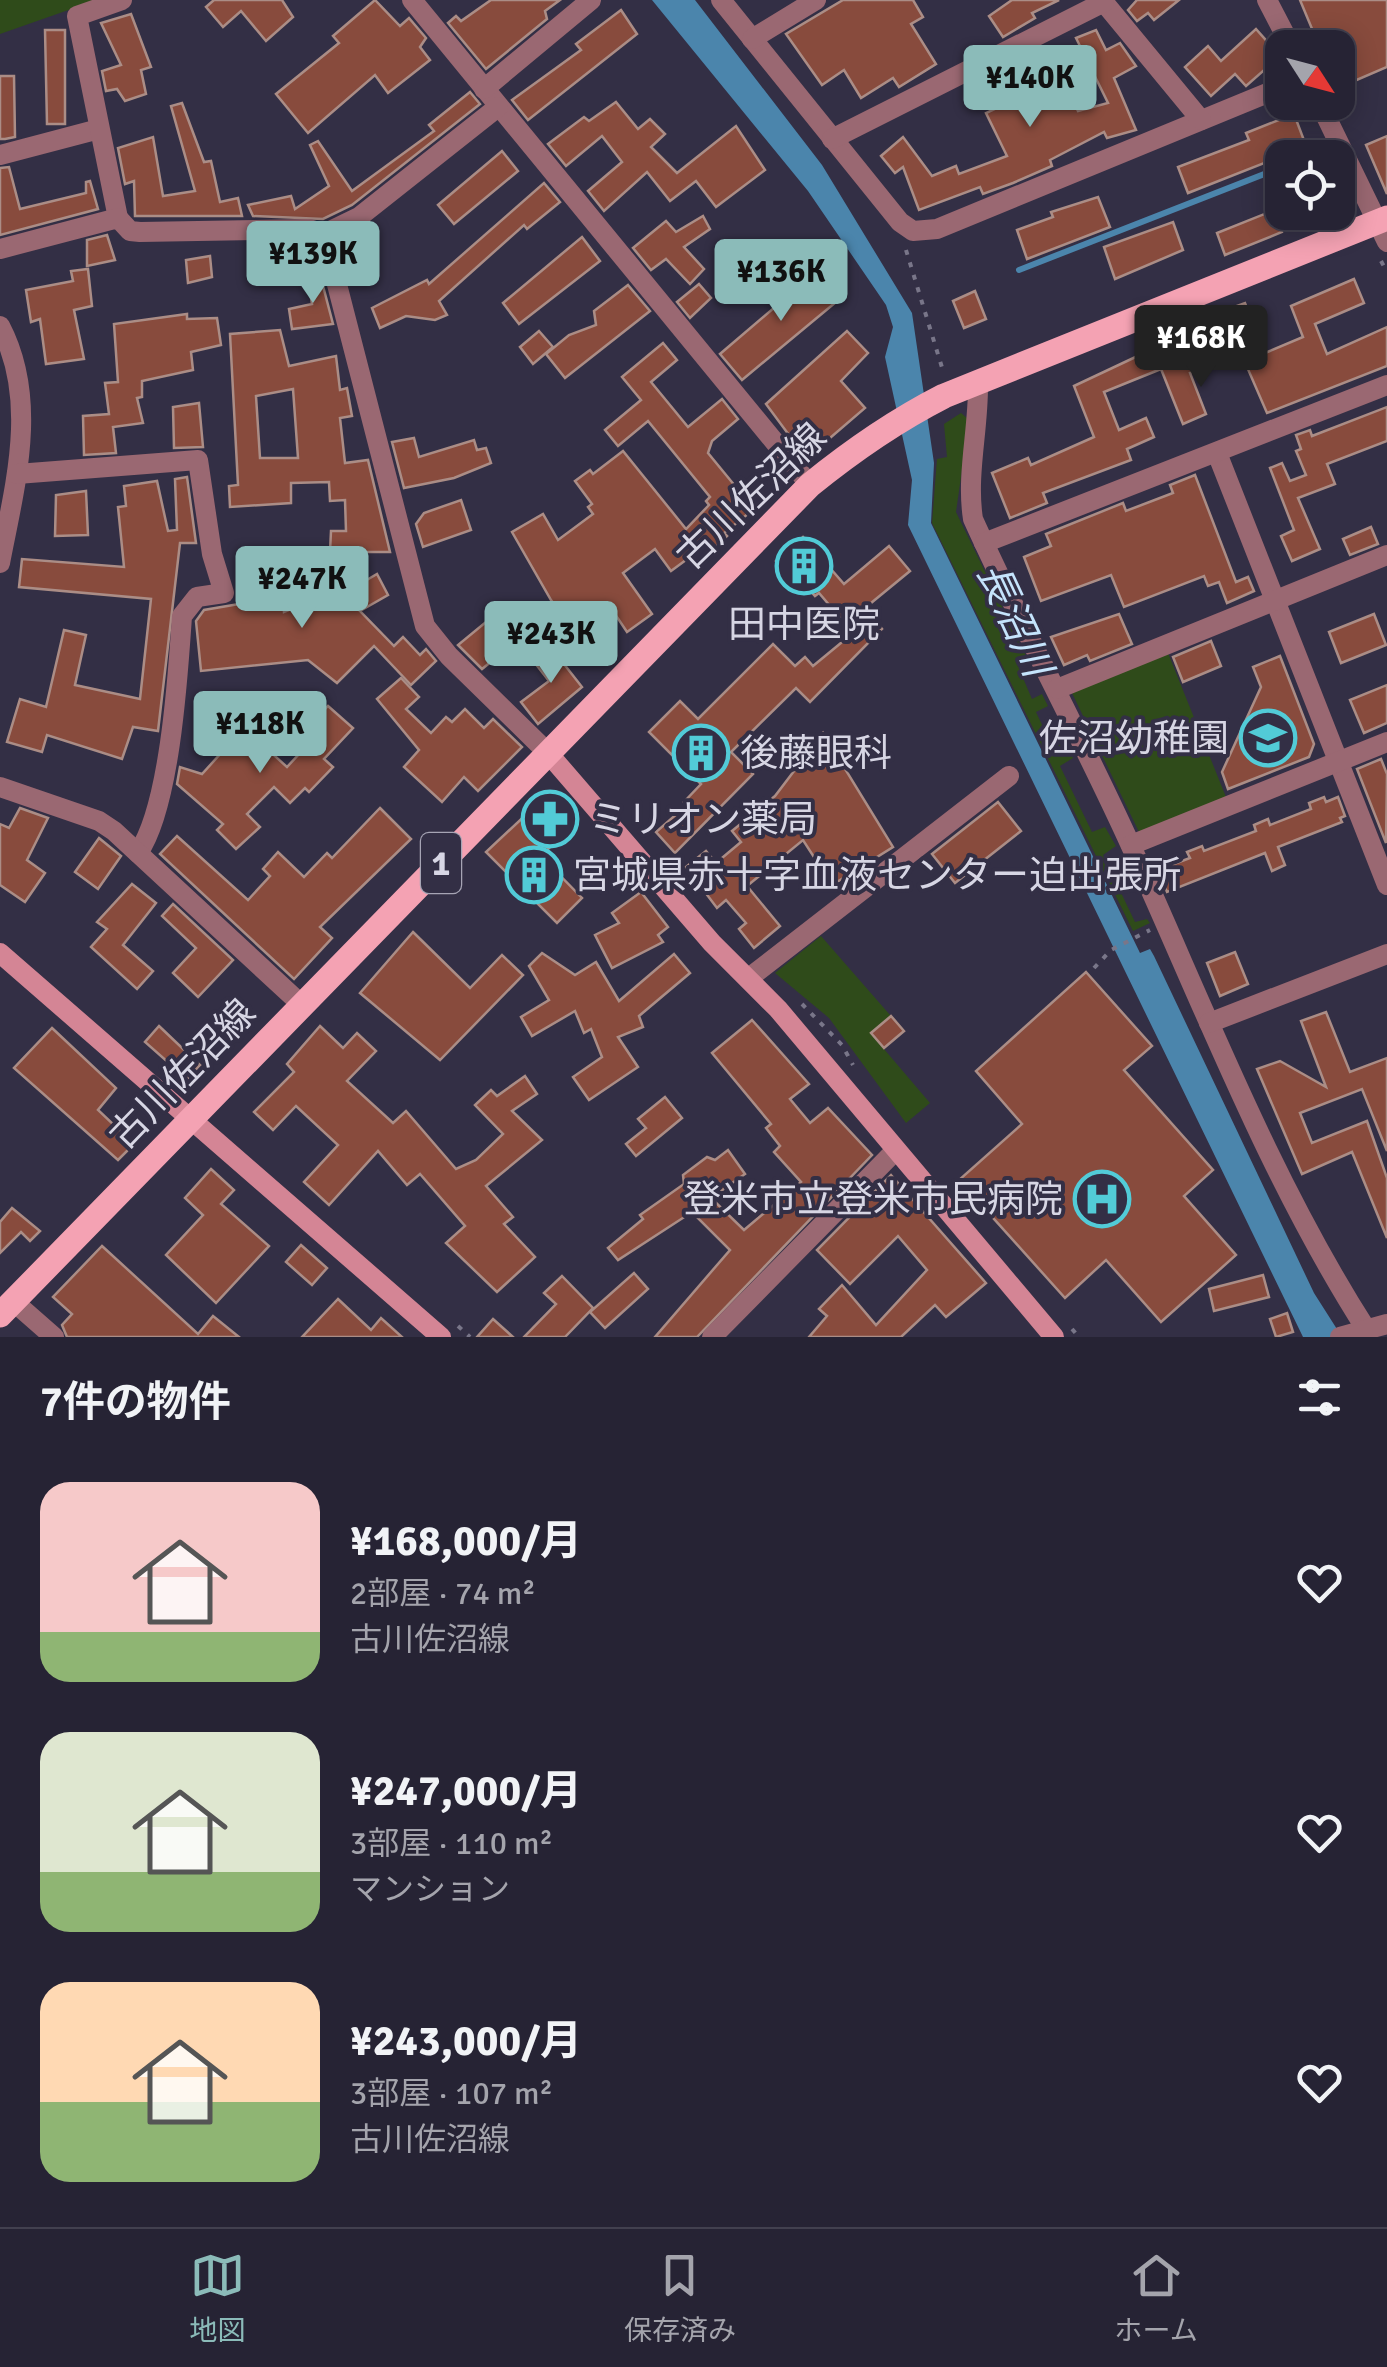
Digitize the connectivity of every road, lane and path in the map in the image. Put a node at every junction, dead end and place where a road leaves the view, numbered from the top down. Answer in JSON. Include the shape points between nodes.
{"nodes":[{"id":1,"x":122,"y":0,"type":"edge"},
{"id":2,"x":412,"y":0,"type":"edge"},
{"id":3,"x":591,"y":0,"type":"edge"},
{"id":4,"x":721,"y":0,"type":"edge"},
{"id":5,"x":816,"y":0,"type":"edge"},
{"id":6,"x":1268,"y":0,"type":"edge"},
{"id":7,"x":1104,"y":1,"type":"edge"},
{"id":8,"x":1283,"y":30,"type":"edge"},
{"id":9,"x":752,"y":39,"type":"junction"},
{"id":10,"x":484,"y":89,"type":"junction"},
{"id":11,"x":1265,"y":94,"type":"edge"},
{"id":12,"x":498,"y":107,"type":"junction"},
{"id":13,"x":1201,"y":120,"type":"junction"},
{"id":14,"x":1329,"y":120,"type":"edge"},
{"id":15,"x":100,"y":128,"type":"junction"},
{"id":16,"x":832,"y":138,"type":"junction"},
{"id":17,"x":0,"y":155,"type":"edge"},
{"id":18,"x":118,"y":218,"type":"junction"},
{"id":19,"x":1384,"y":228,"type":"edge"},
{"id":20,"x":913,"y":232,"type":"junction"},
{"id":21,"x":324,"y":234,"type":"junction"},
{"id":22,"x":0,"y":250,"type":"edge"},
{"id":23,"x":0,"y":326,"type":"edge"},
{"id":24,"x":978,"y":382,"type":"junction"},
{"id":25,"x":1387,"y":385,"type":"edge"},
{"id":26,"x":945,"y":386,"type":"junction"},
{"id":27,"x":1217,"y":452,"type":"junction"},
{"id":28,"x":17,"y":474,"type":"junction"},
{"id":29,"x":810,"y":484,"type":"junction"},
{"id":30,"x":984,"y":543,"type":"junction"},
{"id":31,"x":1387,"y":555,"type":"edge"},
{"id":32,"x":0,"y":562,"type":"edge"},
{"id":33,"x":1276,"y":601,"type":"junction"},
{"id":34,"x":1057,"y":689,"type":"junction"},
{"id":35,"x":1387,"y":742,"type":"edge"},
{"id":36,"x":548,"y":753,"type":"junction"},
{"id":37,"x":1338,"y":761,"type":"junction"},
{"id":38,"x":1010,"y":776,"type":"dead end"},
{"id":39,"x":0,"y":787,"type":"edge"},
{"id":40,"x":1131,"y":845,"type":"junction"},
{"id":41,"x":138,"y":853,"type":"junction"},
{"id":42,"x":1387,"y":885,"type":"edge"},
{"id":43,"x":1153,"y":928,"type":"dead end"},
{"id":44,"x":0,"y":954,"type":"edge"},
{"id":45,"x":1387,"y":954,"type":"edge"},
{"id":46,"x":1094,"y":968,"type":"dead end"},
{"id":47,"x":748,"y":978,"type":"junction"},
{"id":48,"x":302,"y":1005,"type":"junction"},
{"id":49,"x":1209,"y":1023,"type":"junction"},
{"id":50,"x":190,"y":1119,"type":"junction"},
{"id":51,"x":894,"y":1152,"type":"junction"},
{"id":52,"x":6,"y":1308,"type":"edge"},
{"id":53,"x":1387,"y":1324,"type":"edge"},
{"id":54,"x":1353,"y":1334,"type":"edge"},
{"id":55,"x":54,"y":1337,"type":"edge"},
{"id":56,"x":441,"y":1337,"type":"edge"},
{"id":57,"x":712,"y":1337,"type":"edge"},
{"id":58,"x":1054,"y":1337,"type":"edge"}],
"edges":[{"from":1,"to":15,"type":"street","via":[[77,16]]},
{"from":2,"to":10,"type":"street"},
{"from":3,"to":10,"type":"street"},
{"from":4,"to":9,"type":"street"},
{"from":5,"to":9,"type":"street"},
{"from":6,"to":8,"type":"street"},
{"from":7,"to":13,"type":"street"},
{"from":7,"to":16,"type":"street"},
{"from":9,"to":16,"type":"street"},
{"from":10,"to":12,"type":"street"},
{"from":11,"to":13,"type":"street"},
{"from":12,"to":21,"type":"street","via":[[360,217]]},
{"from":12,"to":29,"type":"street"},
{"from":13,"to":20,"type":"street","via":[[936,229]]},
{"from":14,"to":19,"type":"street"},
{"from":15,"to":17,"type":"street"},
{"from":15,"to":18,"type":"street"},
{"from":16,"to":20,"type":"street"},
{"from":18,"to":21,"type":"street","via":[[140,232]]},
{"from":18,"to":22,"type":"street"},
{"from":19,"to":24,"type":"main road","name":"古川佐沼線","number":"1"},
{"from":20,"to":26,"type":"path","via":[[906,250]]},
{"from":21,"to":36,"type":"street","via":[[425,626]]},
{"from":23,"to":28,"type":"street","via":[[19,381]]},
{"from":24,"to":26,"type":"main road","name":"古川佐沼線","number":"1"},
{"from":24,"to":30,"type":"street","via":[[969,492]]},
{"from":25,"to":27,"type":"street"},
{"from":26,"to":29,"type":"main road","name":"古川佐沼線","number":"1"},
{"from":27,"to":30,"type":"street"},
{"from":27,"to":33,"type":"street"},
{"from":28,"to":32,"type":"street"},
{"from":28,"to":41,"type":"street","via":[[198,460],[224,594],[198,598],[182,616],[161,790],[152,830]]},
{"from":29,"to":36,"type":"main road","name":"古川佐沼線","number":"1"},
{"from":30,"to":34,"type":"street"},
{"from":31,"to":33,"type":"street"},
{"from":33,"to":34,"type":"street"},
{"from":33,"to":37,"type":"street"},
{"from":34,"to":40,"type":"street"},
{"from":35,"to":37,"type":"street"},
{"from":36,"to":47,"type":"street"},
{"from":36,"to":48,"type":"main road","name":"古川佐沼線","number":"1"},
{"from":37,"to":40,"type":"street"},
{"from":37,"to":42,"type":"street"},
{"from":38,"to":47,"type":"street"},
{"from":39,"to":41,"type":"street","via":[[99,821]]},
{"from":40,"to":49,"type":"street"},
{"from":41,"to":48,"type":"street"},
{"from":43,"to":46,"type":"path","via":[[1111,950]]},
{"from":44,"to":50,"type":"street"},
{"from":45,"to":49,"type":"street"},
{"from":47,"to":51,"type":"street"},
{"from":48,"to":50,"type":"main road","name":"古川佐沼線","number":"1"},
{"from":49,"to":54,"type":"street"},
{"from":50,"to":52,"type":"main road","name":"古川佐沼線","number":"1"},
{"from":50,"to":56,"type":"street"},
{"from":51,"to":57,"type":"street"},
{"from":51,"to":58,"type":"street"},
{"from":52,"to":55,"type":"street"},
{"from":53,"to":54,"type":"street"}]}
